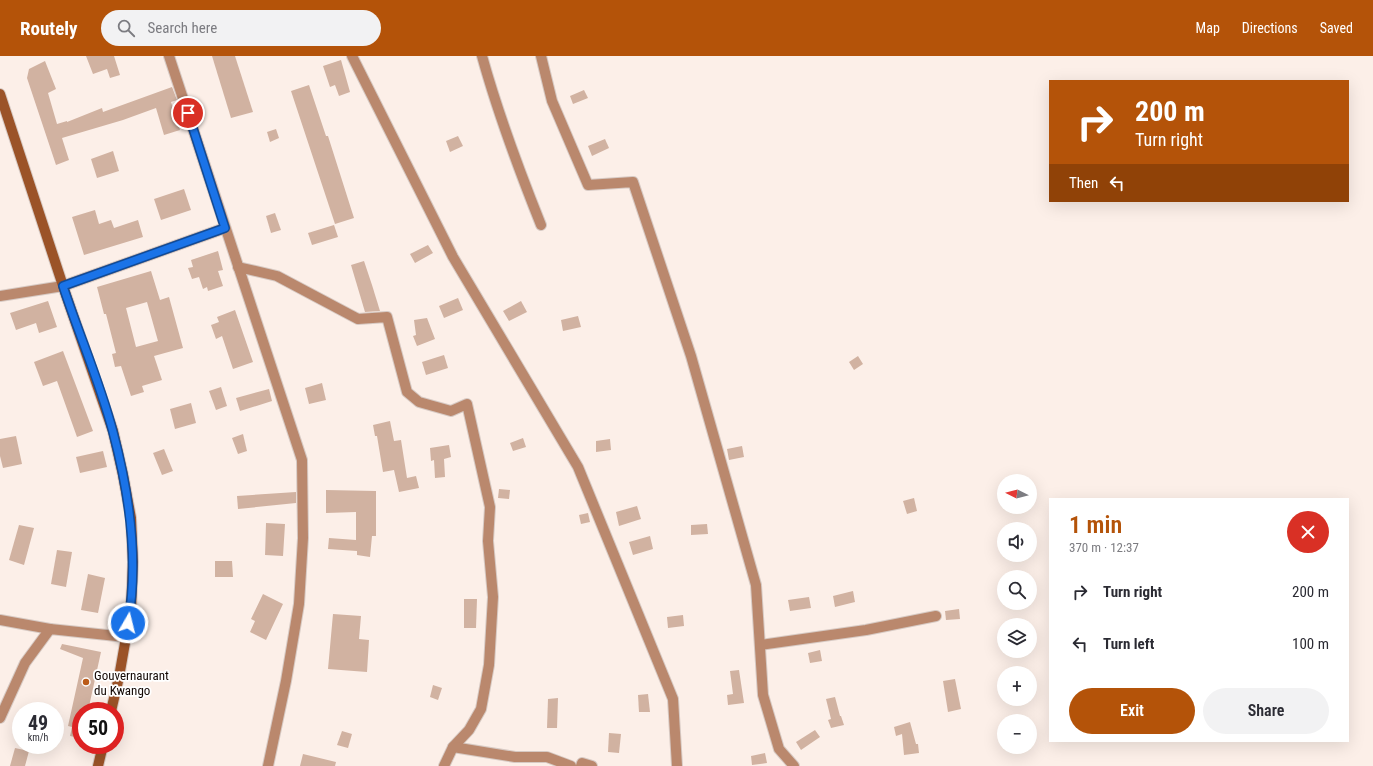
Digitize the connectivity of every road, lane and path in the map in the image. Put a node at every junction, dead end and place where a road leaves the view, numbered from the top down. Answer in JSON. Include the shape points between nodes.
{"nodes":[{"id":1,"x":169,"y":56,"type":"edge"},
{"id":2,"x":352,"y":56,"type":"edge"},
{"id":3,"x":482,"y":56,"type":"edge"},
{"id":4,"x":541,"y":56,"type":"edge"},
{"id":5,"x":0,"y":94,"type":"edge"},
{"id":6,"x":3,"y":115,"type":"edge"},
{"id":7,"x":541,"y":225,"type":"dead end"},
{"id":8,"x":225,"y":228,"type":"junction"},
{"id":9,"x":238,"y":267,"type":"junction"},
{"id":10,"x":63,"y":286,"type":"junction"},
{"id":11,"x":0,"y":296,"type":"edge"},
{"id":12,"x":936,"y":616,"type":"dead end"},
{"id":13,"x":0,"y":620,"type":"edge"},
{"id":14,"x":50,"y":629,"type":"junction"},
{"id":15,"x":126,"y":637,"type":"junction"},
{"id":16,"x":760,"y":645,"type":"junction"},
{"id":17,"x":113,"y":702,"type":"edge"},
{"id":18,"x":0,"y":718,"type":"edge"},
{"id":19,"x":453,"y":747,"type":"junction"},
{"id":20,"x":101,"y":754,"type":"edge"},
{"id":21,"x":580,"y":765,"type":"edge"},
{"id":22,"x":98,"y":766,"type":"edge"},
{"id":23,"x":268,"y":766,"type":"edge"},
{"id":24,"x":444,"y":766,"type":"edge"},
{"id":25,"x":677,"y":766,"type":"edge"},
{"id":26,"x":794,"y":766,"type":"edge"}],
"edges":[{"from":1,"to":8,"type":"street"},
{"from":2,"to":25,"type":"street","via":[[453,257],[578,466],[673,699]]},
{"from":3,"to":7,"type":"street","via":[[516,162]]},
{"from":4,"to":16,"type":"street","via":[[552,101],[588,185],[633,182],[691,356],[756,585]]},
{"from":5,"to":6,"type":"main road"},
{"from":6,"to":10,"type":"main road"},
{"from":8,"to":9,"type":"street"},
{"from":8,"to":10,"type":"street"},
{"from":9,"to":19,"type":"street","via":[[277,276],[358,319],[386,317],[407,392],[419,402],[451,411],[467,404],[490,507],[488,541],[493,597],[489,664],[481,709],[469,730]]},
{"from":9,"to":23,"type":"street","via":[[302,460],[303,538],[299,604]]},
{"from":10,"to":11,"type":"street"},
{"from":10,"to":15,"type":"main road","via":[[113,431],[131,518],[131,609]]},
{"from":12,"to":16,"type":"street","via":[[866,630]]},
{"from":13,"to":14,"type":"street"},
{"from":14,"to":15,"type":"street"},
{"from":14,"to":18,"type":"street","via":[[25,662]]},
{"from":15,"to":17,"type":"main road"},
{"from":16,"to":26,"type":"street","via":[[763,695],[779,749]]},
{"from":19,"to":21,"type":"street","via":[[515,757],[547,757]]},
{"from":19,"to":24,"type":"street"},
{"from":20,"to":22,"type":"main road"}]}
